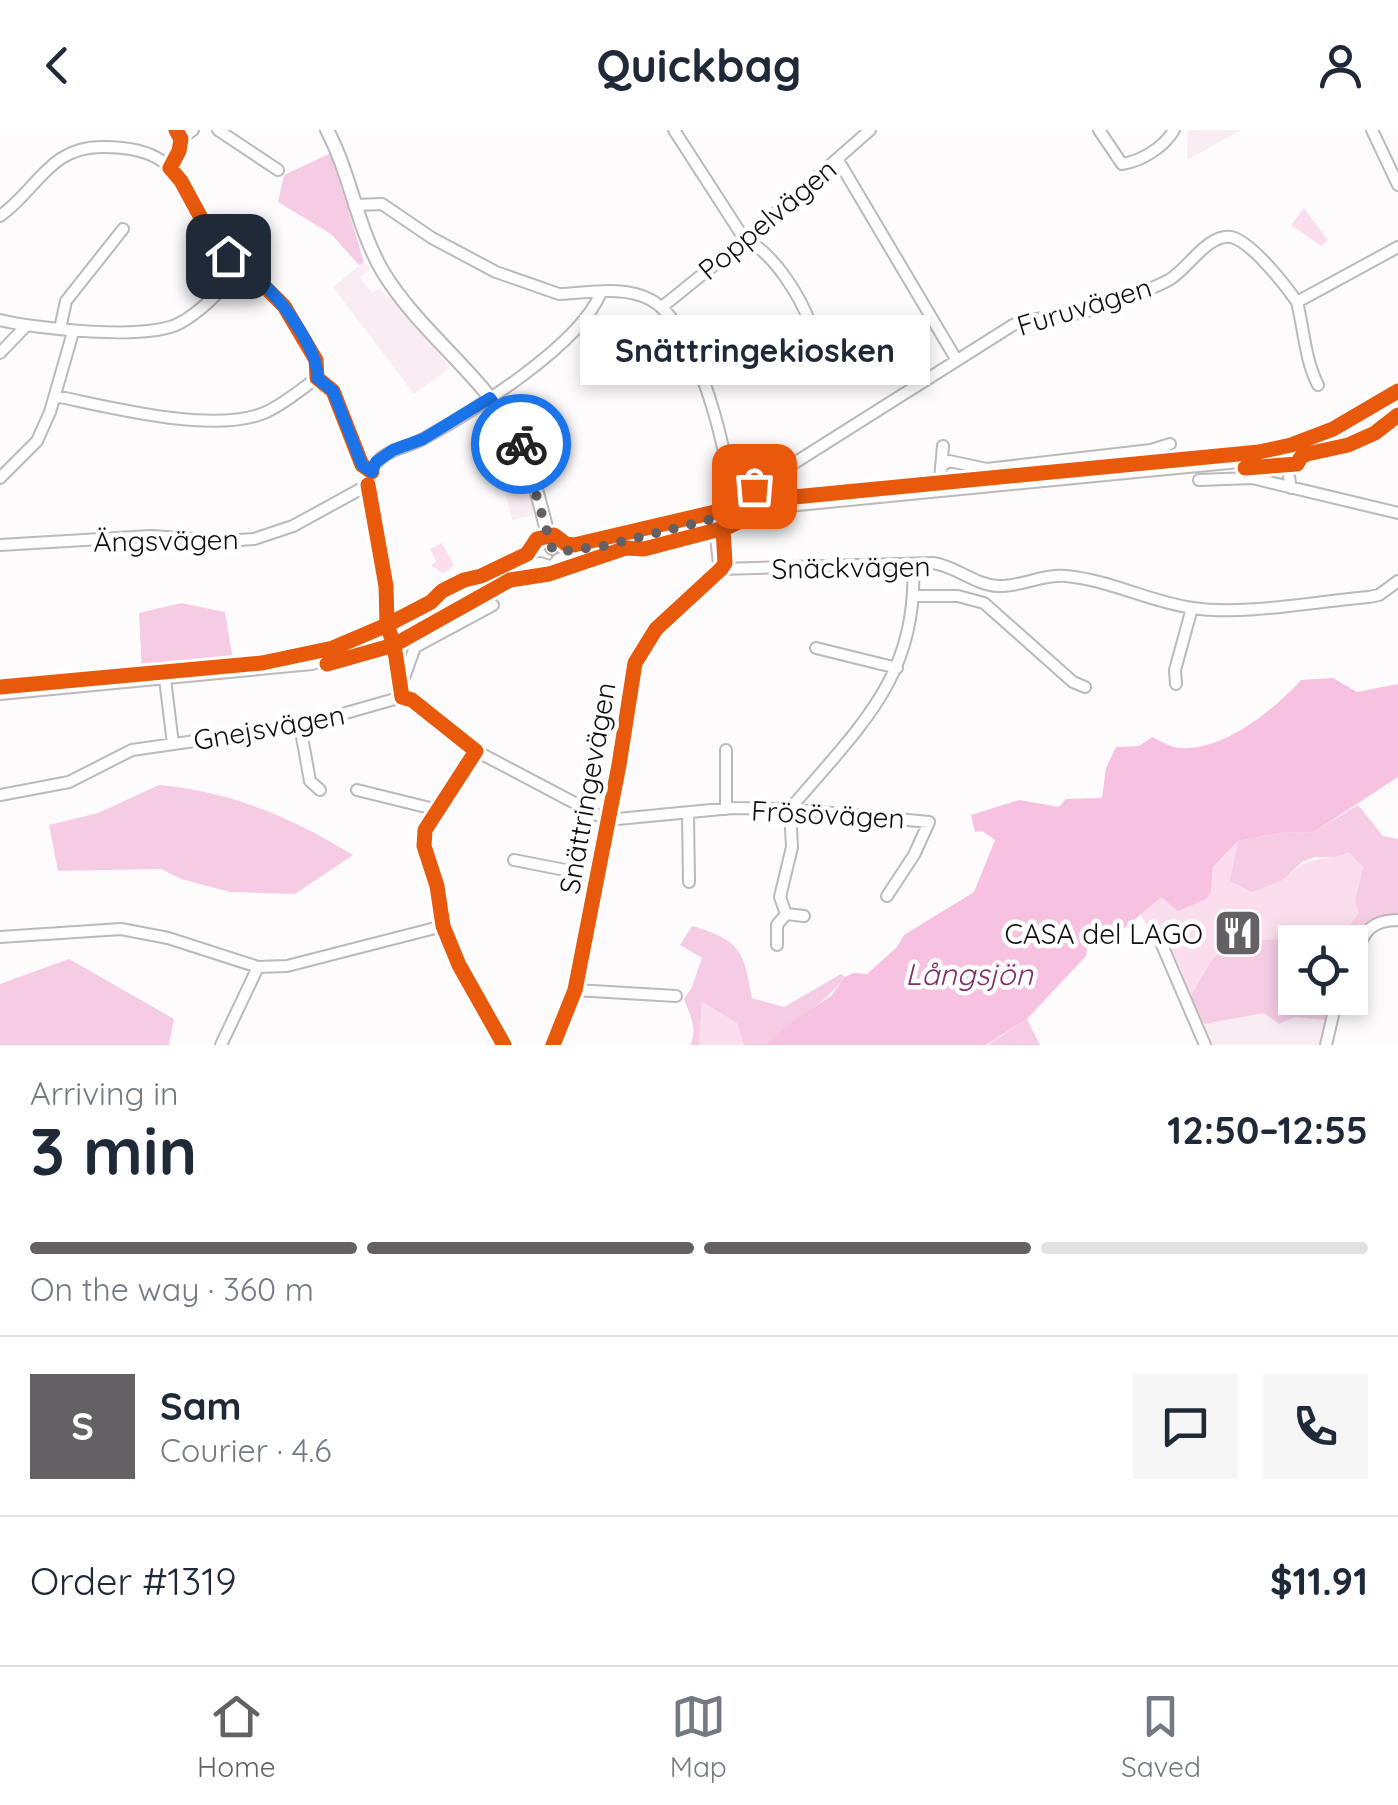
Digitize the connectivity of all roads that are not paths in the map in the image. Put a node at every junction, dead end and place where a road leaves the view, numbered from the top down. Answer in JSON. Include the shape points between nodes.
{"nodes":[{"id":1,"x":193,"y":130,"type":"edge"},
{"id":2,"x":218,"y":130,"type":"edge"},
{"id":3,"x":326,"y":130,"type":"edge"},
{"id":4,"x":674,"y":130,"type":"edge"},
{"id":5,"x":870,"y":130,"type":"edge"},
{"id":6,"x":1099,"y":130,"type":"edge"},
{"id":7,"x":1174,"y":130,"type":"edge"},
{"id":8,"x":1372,"y":130,"type":"edge"},
{"id":9,"x":178,"y":134,"type":"edge"},
{"id":10,"x":838,"y":160,"type":"junction"},
{"id":11,"x":170,"y":168,"type":"junction"},
{"id":12,"x":278,"y":170,"type":"dead end"},
{"id":13,"x":1398,"y":185,"type":"edge"},
{"id":14,"x":354,"y":205,"type":"junction"},
{"id":15,"x":0,"y":216,"type":"edge"},
{"id":16,"x":123,"y":229,"type":"dead end"},
{"id":17,"x":745,"y":240,"type":"junction"},
{"id":18,"x":1398,"y":247,"type":"edge"},
{"id":19,"x":239,"y":270,"type":"junction"},
{"id":20,"x":602,"y":292,"type":"junction"},
{"id":21,"x":1297,"y":302,"type":"junction"},
{"id":22,"x":662,"y":307,"type":"junction"},
{"id":23,"x":0,"y":320,"type":"edge"},
{"id":24,"x":26,"y":326,"type":"junction"},
{"id":25,"x":811,"y":326,"type":"dead end"},
{"id":26,"x":60,"y":330,"type":"junction"},
{"id":27,"x":72,"y":332,"type":"junction"},
{"id":28,"x":0,"y":354,"type":"edge"},
{"id":29,"x":956,"y":359,"type":"junction"},
{"id":30,"x":317,"y":378,"type":"junction"},
{"id":31,"x":1318,"y":385,"type":"dead end"},
{"id":32,"x":55,"y":396,"type":"junction"},
{"id":33,"x":490,"y":398,"type":"junction"},
{"id":34,"x":1398,"y":402,"type":"edge"},
{"id":35,"x":1170,"y":444,"type":"dead end"},
{"id":36,"x":943,"y":446,"type":"dead end"},
{"id":37,"x":1285,"y":454,"type":"junction"},
{"id":38,"x":940,"y":466,"type":"junction"},
{"id":39,"x":372,"y":472,"type":"junction"},
{"id":40,"x":0,"y":478,"type":"edge"},
{"id":41,"x":1199,"y":480,"type":"dead end"},
{"id":42,"x":368,"y":485,"type":"junction"},
{"id":43,"x":732,"y":487,"type":"junction"},
{"id":44,"x":1291,"y":488,"type":"junction"},
{"id":45,"x":939,"y":490,"type":"junction"},
{"id":46,"x":1398,"y":513,"type":"edge"},
{"id":47,"x":722,"y":517,"type":"junction"},
{"id":48,"x":0,"y":546,"type":"edge"},
{"id":49,"x":548,"y":555,"type":"junction"},
{"id":50,"x":913,"y":564,"type":"junction"},
{"id":51,"x":722,"y":569,"type":"junction"},
{"id":52,"x":462,"y":584,"type":"dead end"},
{"id":53,"x":485,"y":585,"type":"junction"},
{"id":54,"x":1394,"y":585,"type":"edge"},
{"id":55,"x":441,"y":596,"type":"dead end"},
{"id":56,"x":915,"y":596,"type":"junction"},
{"id":57,"x":1398,"y":602,"type":"edge"},
{"id":58,"x":493,"y":604,"type":"dead end"},
{"id":59,"x":388,"y":605,"type":"dead end"},
{"id":60,"x":1192,"y":608,"type":"junction"},
{"id":61,"x":434,"y":611,"type":"junction"},
{"id":62,"x":816,"y":648,"type":"dead end"},
{"id":63,"x":897,"y":668,"type":"junction"},
{"id":64,"x":165,"y":679,"type":"junction"},
{"id":65,"x":1176,"y":684,"type":"dead end"},
{"id":66,"x":1085,"y":687,"type":"dead end"},
{"id":67,"x":0,"y":692,"type":"edge"},
{"id":68,"x":402,"y":697,"type":"junction"},
{"id":69,"x":300,"y":726,"type":"junction"},
{"id":70,"x":173,"y":744,"type":"junction"},
{"id":71,"x":726,"y":750,"type":"dead end"},
{"id":72,"x":476,"y":751,"type":"junction"},
{"id":73,"x":320,"y":790,"type":"dead end"},
{"id":74,"x":357,"y":790,"type":"dead end"},
{"id":75,"x":0,"y":795,"type":"edge"},
{"id":76,"x":726,"y":809,"type":"junction"},
{"id":77,"x":790,"y":809,"type":"junction"},
{"id":78,"x":438,"y":810,"type":"junction"},
{"id":79,"x":688,"y":813,"type":"junction"},
{"id":80,"x":607,"y":820,"type":"junction"},
{"id":81,"x":514,"y":860,"type":"dead end"},
{"id":82,"x":596,"y":876,"type":"junction"},
{"id":83,"x":690,"y":882,"type":"dead end"},
{"id":84,"x":887,"y":896,"type":"dead end"},
{"id":85,"x":786,"y":914,"type":"junction"},
{"id":86,"x":804,"y":916,"type":"dead end"},
{"id":87,"x":1398,"y":920,"type":"edge"},
{"id":88,"x":443,"y":926,"type":"junction"},
{"id":89,"x":1368,"y":929,"type":"edge"},
{"id":90,"x":0,"y":936,"type":"edge"},
{"id":91,"x":1162,"y":944,"type":"dead end"},
{"id":92,"x":777,"y":945,"type":"dead end"},
{"id":93,"x":258,"y":967,"type":"junction"},
{"id":94,"x":575,"y":990,"type":"junction"},
{"id":95,"x":676,"y":996,"type":"dead end"},
{"id":96,"x":1333,"y":1015,"type":"edge"},
{"id":97,"x":222,"y":1045,"type":"edge"},
{"id":98,"x":504,"y":1045,"type":"edge"},
{"id":99,"x":553,"y":1045,"type":"edge"},
{"id":100,"x":1205,"y":1045,"type":"edge"},
{"id":101,"x":1326,"y":1045,"type":"edge"}],
"edges":[{"from":1,"to":9,"type":"street"},
{"from":2,"to":12,"type":"street"},
{"from":3,"to":14,"type":"street"},
{"from":4,"to":17,"type":"street"},
{"from":5,"to":10,"type":"street","name":"Poppelvägen"},
{"from":6,"to":7,"type":"street","via":[[1122,164],[1162,144]]},
{"from":8,"to":13,"type":"street"},
{"from":9,"to":11,"type":"street","via":[[180,151]]},
{"from":10,"to":17,"type":"street","name":"Poppelvägen"},
{"from":10,"to":29,"type":"street"},
{"from":11,"to":15,"type":"street","via":[[144,152],[77,150],[56,159]]},
{"from":11,"to":19,"type":"street"},
{"from":14,"to":20,"type":"street","via":[[382,204],[496,272],[559,294]]},
{"from":14,"to":33,"type":"street","via":[[394,288]]},
{"from":16,"to":26,"type":"street","via":[[66,301]]},
{"from":17,"to":22,"type":"street","name":"Poppelvägen"},
{"from":17,"to":25,"type":"street","via":[[781,273]]},
{"from":18,"to":21,"type":"street"},
{"from":19,"to":27,"type":"street","via":[[179,324]]},
{"from":19,"to":30,"type":"street","via":[[284,306],[316,360]]},
{"from":20,"to":22,"type":"street","via":[[630,292]]},
{"from":20,"to":33,"type":"street","via":[[555,348]]},
{"from":21,"to":29,"type":"street","name":"Furuvägen","via":[[1241,242],[1224,238],[1168,280],[1077,314],[1022,322]]},
{"from":21,"to":31,"type":"street","name":"Furuvägen"},
{"from":22,"to":43,"type":"street","via":[[699,364]]},
{"from":23,"to":24,"type":"street"},
{"from":24,"to":26,"type":"street"},
{"from":24,"to":28,"type":"street"},
{"from":26,"to":27,"type":"street"},
{"from":27,"to":32,"type":"street"},
{"from":29,"to":43,"type":"street","via":[[777,474],[754,486]]},
{"from":30,"to":32,"type":"street","via":[[259,415],[210,419]]},
{"from":30,"to":39,"type":"street","via":[[333,391],[362,465]]},
{"from":32,"to":40,"type":"street","via":[[37,440]]},
{"from":33,"to":39,"type":"street","via":[[393,450]]},
{"from":33,"to":49,"type":"street","via":[[522,447]]},
{"from":34,"to":37,"type":"street","via":[[1357,428]]},
{"from":35,"to":38,"type":"street","via":[[988,469],[949,460]]},
{"from":36,"to":38,"type":"street"},
{"from":37,"to":44,"type":"street"},
{"from":37,"to":45,"type":"street"},
{"from":38,"to":45,"type":"street"},
{"from":39,"to":42,"type":"street"},
{"from":41,"to":44,"type":"street","via":[[1252,478]]},
{"from":42,"to":48,"type":"street","name":"Ängsvägen","via":[[294,526],[254,538],[151,536]]},
{"from":42,"to":59,"type":"street"},
{"from":43,"to":47,"type":"street"},
{"from":44,"to":46,"type":"street"},
{"from":45,"to":47,"type":"street"},
{"from":47,"to":49,"type":"street"},
{"from":47,"to":51,"type":"street"},
{"from":49,"to":53,"type":"street"},
{"from":50,"to":51,"type":"street","name":"Snäckvägen"},
{"from":50,"to":56,"type":"street"},
{"from":50,"to":60,"type":"street","name":"Snäckvägen","via":[[941,564],[999,586],[1078,578]]},
{"from":51,"to":80,"type":"street","name":"Snättringevägen","via":[[656,629],[638,656]]},
{"from":52,"to":53,"type":"street"},
{"from":53,"to":61,"type":"street"},
{"from":54,"to":57,"type":"street","name":"Snäckvägen"},
{"from":54,"to":60,"type":"street","name":"Snäckvägen","via":[[1369,596]]},
{"from":55,"to":61,"type":"street"},
{"from":56,"to":63,"type":"street"},
{"from":56,"to":66,"type":"street","via":[[984,603]]},
{"from":58,"to":68,"type":"street","via":[[415,647]]},
{"from":60,"to":65,"type":"street"},
{"from":61,"to":64,"type":"street","via":[[312,663]]},
{"from":62,"to":63,"type":"street"},
{"from":63,"to":77,"type":"street","via":[[872,710]]},
{"from":64,"to":67,"type":"street"},
{"from":64,"to":70,"type":"street"},
{"from":68,"to":69,"type":"street","name":"Gnejsvägen"},
{"from":68,"to":72,"type":"street"},
{"from":69,"to":70,"type":"street","name":"Gnejsvägen"},
{"from":69,"to":73,"type":"street","via":[[310,781]]},
{"from":70,"to":75,"type":"street","name":"Gnejsvägen","via":[[123,752],[69,782]]},
{"from":71,"to":76,"type":"street","name":"Frösövägen"},
{"from":72,"to":78,"type":"street"},
{"from":72,"to":80,"type":"street"},
{"from":74,"to":78,"type":"street"},
{"from":76,"to":77,"type":"street","name":"Frösövägen"},
{"from":76,"to":79,"type":"street","name":"Frösövägen"},
{"from":77,"to":84,"type":"street","name":"Frösövägen","via":[[929,822]]},
{"from":77,"to":85,"type":"street","via":[[792,847],[780,896]]},
{"from":78,"to":88,"type":"street","via":[[424,846]]},
{"from":79,"to":80,"type":"street","name":"Frösövägen"},
{"from":79,"to":83,"type":"street"},
{"from":80,"to":82,"type":"street","name":"Snättringevägen"},
{"from":81,"to":82,"type":"street"},
{"from":82,"to":94,"type":"street","name":"Snättringevägen"},
{"from":85,"to":86,"type":"street"},
{"from":85,"to":92,"type":"street","via":[[777,925]]},
{"from":87,"to":89,"type":"street"},
{"from":88,"to":93,"type":"street","via":[[287,966]]},
{"from":88,"to":98,"type":"street"},
{"from":90,"to":93,"type":"street","via":[[122,929]]},
{"from":91,"to":100,"type":"street"},
{"from":93,"to":97,"type":"street"},
{"from":94,"to":95,"type":"street"},
{"from":94,"to":99,"type":"street","name":"Snättringevägen"},
{"from":96,"to":101,"type":"street"}]}
